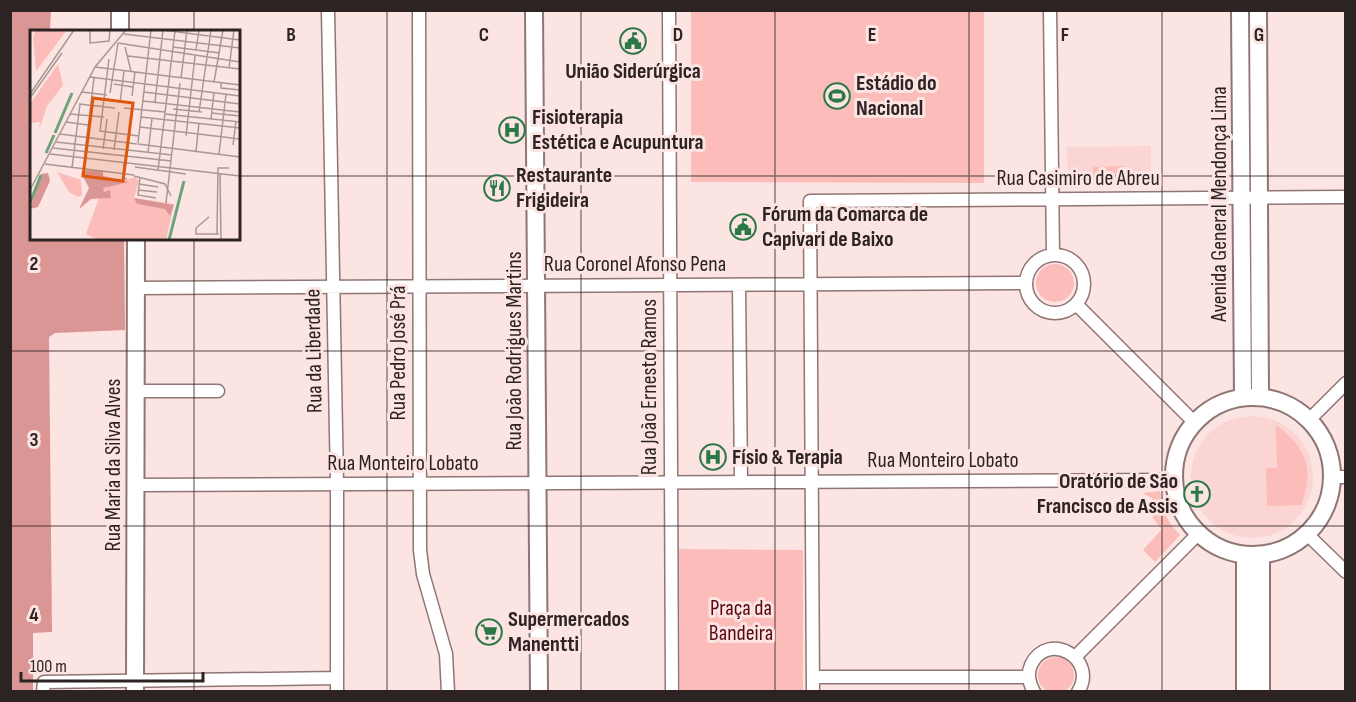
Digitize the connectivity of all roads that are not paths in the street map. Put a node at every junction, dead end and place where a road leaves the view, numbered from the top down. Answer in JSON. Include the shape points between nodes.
{"nodes":[{"id":1,"x":120,"y":10,"type":"edge"},
{"id":2,"x":328,"y":10,"type":"edge"},
{"id":3,"x":418,"y":10,"type":"edge"},
{"id":4,"x":534,"y":10,"type":"edge"},
{"id":5,"x":669,"y":10,"type":"edge"},
{"id":6,"x":1050,"y":10,"type":"edge"},
{"id":7,"x":1240,"y":10,"type":"edge"},
{"id":8,"x":1257,"y":10,"type":"edge"},
{"id":9,"x":120,"y":30,"type":"edge"},
{"id":10,"x":1346,"y":197,"type":"edge"},
{"id":11,"x":1241,"y":198,"type":"junction"},
{"id":12,"x":1259,"y":198,"type":"junction"},
{"id":13,"x":1052,"y":199,"type":"junction"},
{"id":14,"x":135,"y":240,"type":"edge"},
{"id":15,"x":1053,"y":255,"type":"junction"},
{"id":16,"x":1026,"y":283,"type":"junction"},
{"id":17,"x":811,"y":284,"type":"junction"},
{"id":18,"x":670,"y":285,"type":"junction"},
{"id":19,"x":739,"y":285,"type":"junction"},
{"id":20,"x":536,"y":286,"type":"junction"},
{"id":21,"x":334,"y":287,"type":"junction"},
{"id":22,"x":419,"y":287,"type":"junction"},
{"id":23,"x":136,"y":288,"type":"junction"},
{"id":24,"x":1076,"y":304,"type":"junction"},
{"id":25,"x":1346,"y":383,"type":"edge"},
{"id":26,"x":136,"y":391,"type":"junction"},
{"id":27,"x":218,"y":391,"type":"dead end"},
{"id":28,"x":1251,"y":397,"type":"junction"},
{"id":29,"x":1310,"y":419,"type":"junction"},
{"id":30,"x":1194,"y":422,"type":"junction"},
{"id":31,"x":1339,"y":477,"type":"edge"},
{"id":32,"x":1174,"y":480,"type":"junction"},
{"id":33,"x":741,"y":482,"type":"junction"},
{"id":34,"x":812,"y":482,"type":"junction"},
{"id":35,"x":537,"y":483,"type":"junction"},
{"id":36,"x":671,"y":483,"type":"junction"},
{"id":37,"x":337,"y":484,"type":"junction"},
{"id":38,"x":420,"y":484,"type":"junction"},
{"id":39,"x":136,"y":485,"type":"junction"},
{"id":40,"x":1307,"y":534,"type":"junction"},
{"id":41,"x":1197,"y":535,"type":"junction"},
{"id":42,"x":1253,"y":556,"type":"junction"},
{"id":43,"x":1346,"y":572,"type":"edge"},
{"id":44,"x":1075,"y":657,"type":"junction"},
{"id":45,"x":813,"y":677,"type":"junction"},
{"id":46,"x":1029,"y":677,"type":"junction"},
{"id":47,"x":337,"y":678,"type":"junction"},
{"id":48,"x":135,"y":686,"type":"edge"},
{"id":49,"x":43,"y":692,"type":"edge"},
{"id":50,"x":336,"y":692,"type":"edge"},
{"id":51,"x":448,"y":692,"type":"edge"},
{"id":52,"x":539,"y":692,"type":"edge"},
{"id":53,"x":672,"y":692,"type":"edge"},
{"id":54,"x":813,"y":692,"type":"edge"},
{"id":55,"x":1034,"y":692,"type":"edge"},
{"id":56,"x":1078,"y":692,"type":"edge"},
{"id":57,"x":1245,"y":692,"type":"edge"},
{"id":58,"x":1261,"y":692,"type":"edge"}],
"edges":[{"from":1,"to":9,"type":"street"},
{"from":2,"to":21,"type":"street","name":"Rua da Liberdade"},
{"from":3,"to":22,"type":"street","name":"Rua Pedro José Prá"},
{"from":4,"to":20,"type":"street","name":"Rua João Rodrigues Martins"},
{"from":5,"to":18,"type":"street","name":"Rua João Ernesto Ramos"},
{"from":6,"to":13,"type":"street"},
{"from":7,"to":11,"type":"street","name":"Avenida General Mendonça Lima"},
{"from":8,"to":12,"type":"street","name":"Avenida General Mendonça Lima"},
{"from":10,"to":12,"type":"street","name":"Rua Casimiro de Abreu"},
{"from":11,"to":12,"type":"street","name":"Rua Casimiro de Abreu"},
{"from":11,"to":13,"type":"street","name":"Rua Casimiro de Abreu"},
{"from":11,"to":28,"type":"street","name":"Avenida General Mendonça Lima"},
{"from":12,"to":28,"type":"street","name":"Avenida General Mendonça Lima"},
{"from":13,"to":15,"type":"street"},
{"from":13,"to":17,"type":"street","name":"Rua Casimiro de Abreu","via":[[810,201]]},
{"from":14,"to":23,"type":"street","name":"Rua Maria da Silva Alves"},
{"from":15,"to":16,"type":"street","via":[[1032,266]]},
{"from":15,"to":24,"type":"street","via":[[1071,259],[1083,274],[1084,291]]},
{"from":16,"to":17,"type":"street","name":"Rua Coronel Afonso Pena"},
{"from":16,"to":24,"type":"street","via":[[1031,299],[1045,311],[1064,311]]},
{"from":17,"to":19,"type":"street","name":"Rua Coronel Afonso Pena"},
{"from":17,"to":34,"type":"street"},
{"from":18,"to":19,"type":"street","name":"Rua Coronel Afonso Pena"},
{"from":18,"to":20,"type":"street","name":"Rua Coronel Afonso Pena"},
{"from":18,"to":36,"type":"street","name":"Rua João Ernesto Ramos"},
{"from":19,"to":33,"type":"street"},
{"from":20,"to":22,"type":"street","name":"Rua Coronel Afonso Pena"},
{"from":20,"to":35,"type":"street","name":"Rua João Rodrigues Martins"},
{"from":21,"to":22,"type":"street","name":"Rua Coronel Afonso Pena"},
{"from":21,"to":23,"type":"street","name":"Rua Coronel Afonso Pena"},
{"from":21,"to":37,"type":"street","name":"Rua da Liberdade"},
{"from":22,"to":38,"type":"street","name":"Rua Pedro José Prá"},
{"from":23,"to":26,"type":"street","name":"Rua Maria da Silva Alves"},
{"from":24,"to":30,"type":"street"},
{"from":25,"to":29,"type":"street"},
{"from":26,"to":27,"type":"street"},
{"from":26,"to":39,"type":"street","name":"Rua Maria da Silva Alves"},
{"from":28,"to":29,"type":"street","via":[[1277,399]]},
{"from":28,"to":30,"type":"street","via":[[1227,400]]},
{"from":29,"to":31,"type":"street","via":[[1322,435]]},
{"from":30,"to":32,"type":"street","via":[[1176,458]]},
{"from":31,"to":40,"type":"street","via":[[1319,519]]},
{"from":32,"to":34,"type":"street","name":"Rua Monteiro Lobato"},
{"from":32,"to":41,"type":"street","via":[[1179,505]]},
{"from":33,"to":34,"type":"street","name":"Rua Monteiro Lobato"},
{"from":33,"to":36,"type":"street","name":"Rua Monteiro Lobato"},
{"from":34,"to":45,"type":"street"},
{"from":35,"to":36,"type":"street","name":"Rua Monteiro Lobato"},
{"from":35,"to":38,"type":"street","name":"Rua Monteiro Lobato"},
{"from":35,"to":52,"type":"street","name":"Rua João Rodrigues Martins"},
{"from":36,"to":53,"type":"street","name":"Rua João Ernesto Ramos"},
{"from":37,"to":38,"type":"street","name":"Rua Monteiro Lobato"},
{"from":37,"to":39,"type":"street","name":"Rua Monteiro Lobato"},
{"from":37,"to":47,"type":"street","name":"Rua da Liberdade"},
{"from":38,"to":51,"type":"street","name":"Rua Pedro José Prá","via":[[421,563],[446,654]]},
{"from":39,"to":48,"type":"street","name":"Rua Maria da Silva Alves"},
{"from":40,"to":42,"type":"street","via":[[1280,551]]},
{"from":40,"to":43,"type":"street"},
{"from":41,"to":42,"type":"street","via":[[1229,553]]},
{"from":41,"to":44,"type":"street"},
{"from":42,"to":57,"type":"street"},
{"from":42,"to":58,"type":"street"},
{"from":44,"to":46,"type":"street","via":[[1061,649],[1045,651],[1033,661]]},
{"from":44,"to":56,"type":"street","via":[[1083,671]]},
{"from":45,"to":46,"type":"street"},
{"from":45,"to":54,"type":"street"},
{"from":46,"to":55,"type":"street"},
{"from":47,"to":48,"type":"street"},
{"from":47,"to":50,"type":"street","name":"Rua da Liberdade"},
{"from":48,"to":49,"type":"street","via":[[44,681]]}]}
